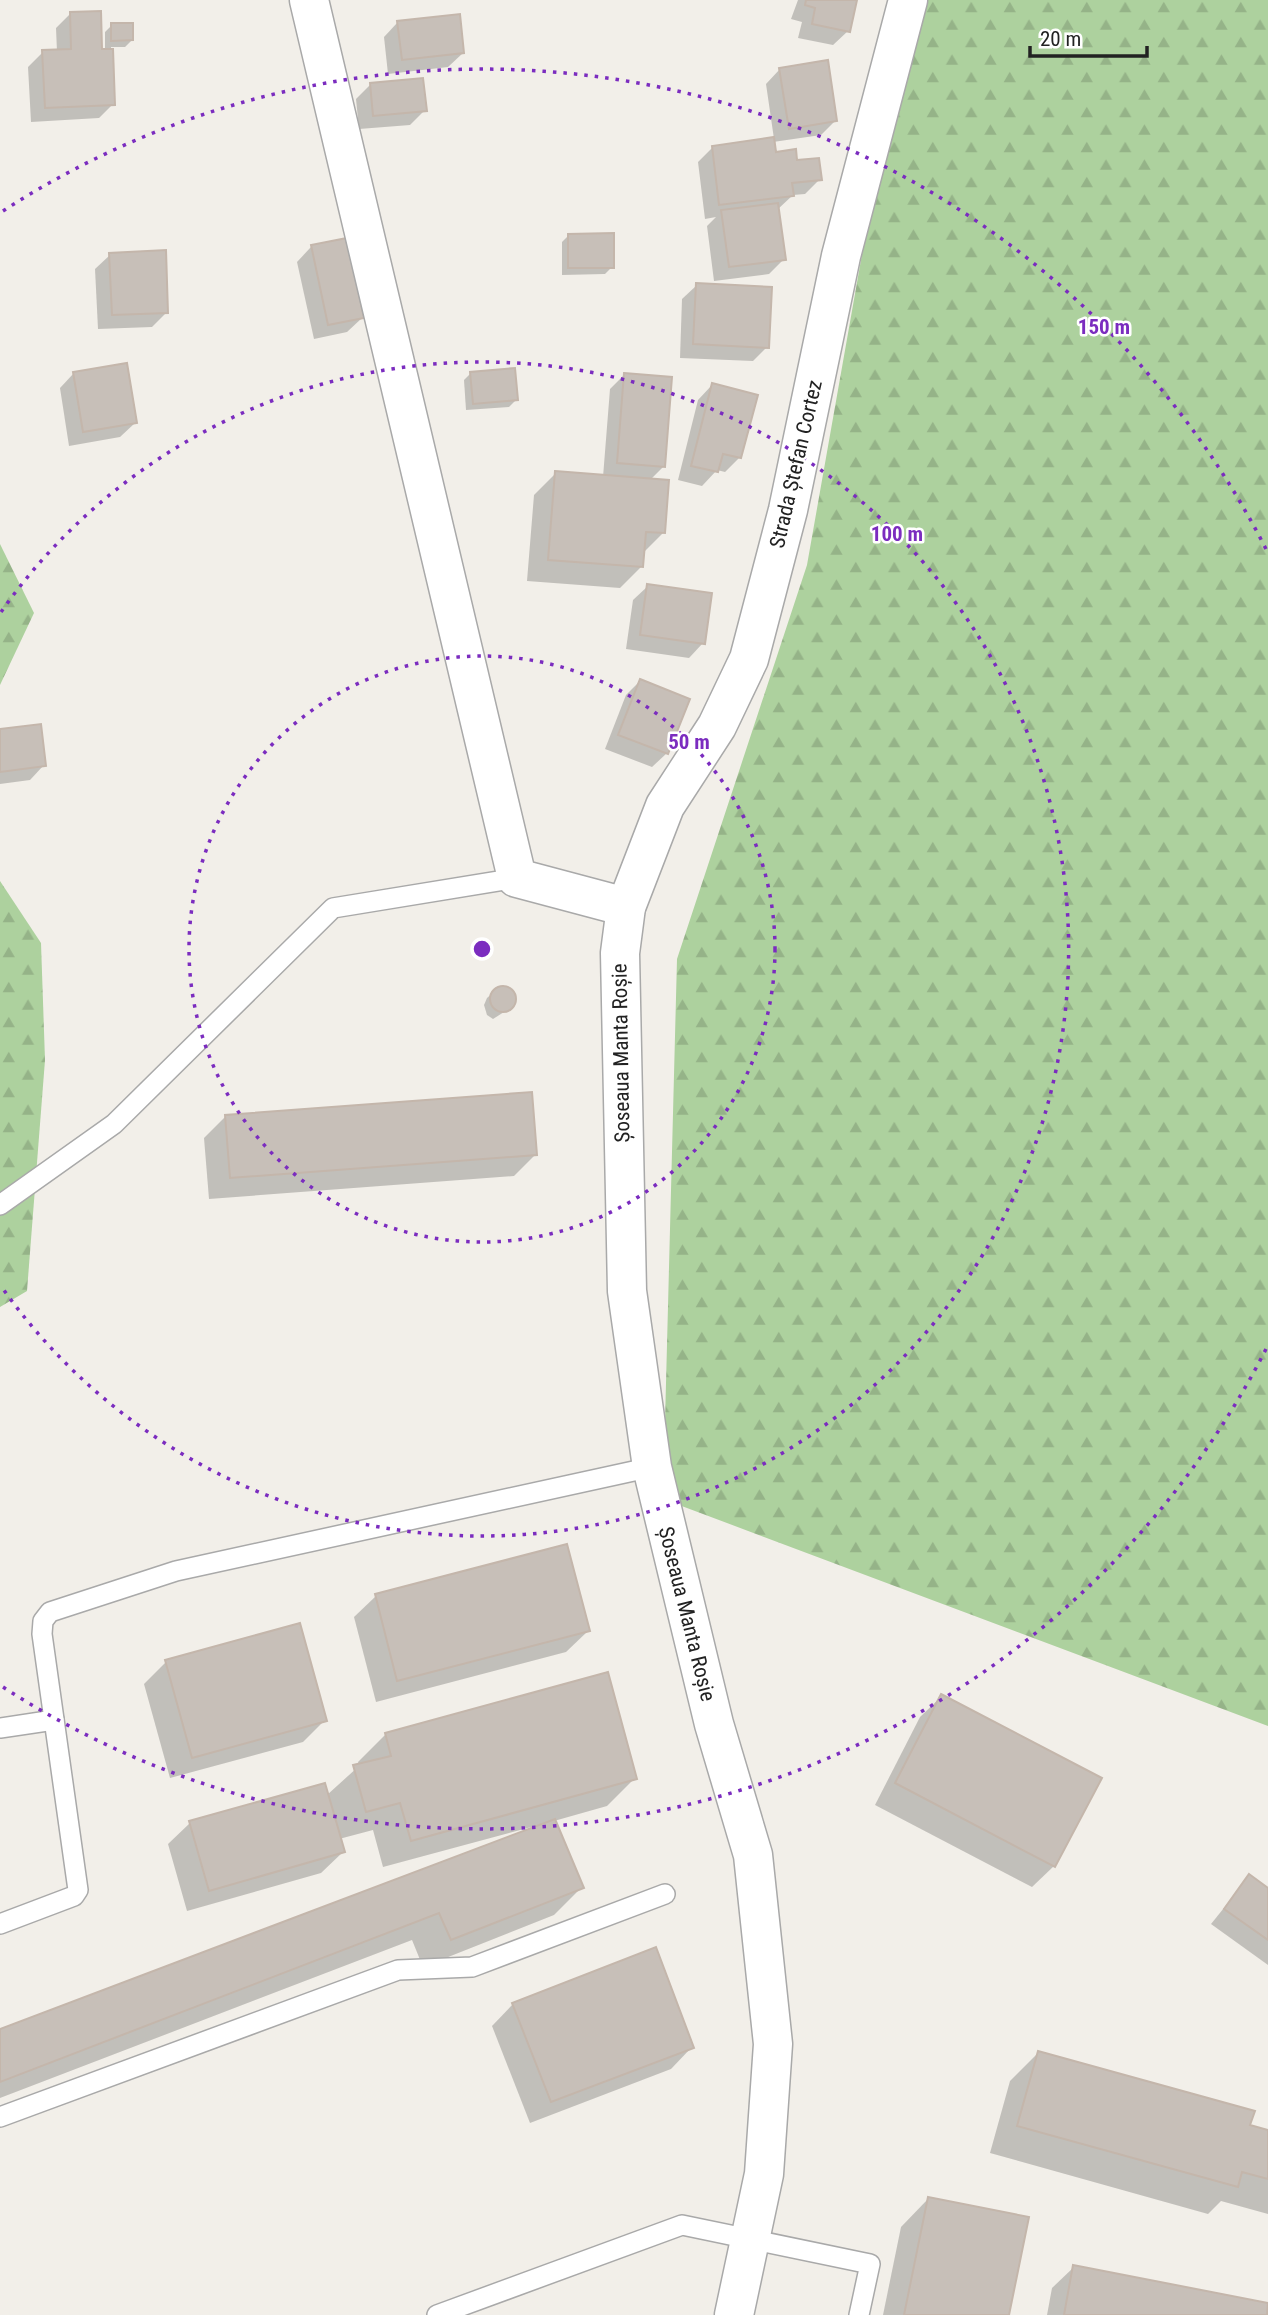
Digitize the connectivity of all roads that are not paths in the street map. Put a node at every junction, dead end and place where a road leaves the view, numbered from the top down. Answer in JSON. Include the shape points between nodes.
{"nodes":[{"id":1,"x":309,"y":0,"type":"edge"},
{"id":2,"x":908,"y":0,"type":"edge"},
{"id":3,"x":517,"y":878,"type":"junction"},
{"id":4,"x":626,"y":907,"type":"junction"},
{"id":5,"x":0,"y":1205,"type":"edge"},
{"id":6,"x":652,"y":1467,"type":"junction"},
{"id":7,"x":54,"y":1720,"type":"junction"},
{"id":8,"x":0,"y":1728,"type":"edge"},
{"id":9,"x":665,"y":1894,"type":"dead end"},
{"id":10,"x":0,"y":1924,"type":"edge"},
{"id":11,"x":0,"y":2117,"type":"edge"},
{"id":12,"x":750,"y":2240,"type":"junction"},
{"id":13,"x":437,"y":2315,"type":"edge"},
{"id":14,"x":734,"y":2315,"type":"edge"},
{"id":15,"x":859,"y":2315,"type":"edge"}],
"edges":[{"from":1,"to":3,"type":"street"},
{"from":2,"to":4,"type":"street","name":"Strada Ștefan Cortez","via":[[841,256],[789,510],[749,659],[718,726],[665,806]]},
{"from":3,"to":4,"type":"street"},
{"from":3,"to":5,"type":"lane","via":[[333,908],[114,1124]]},
{"from":4,"to":6,"type":"street","name":"Șoseaua Manta Roșie","via":[[620,953],[626,1278]]},
{"from":6,"to":7,"type":"lane","via":[[176,1572],[50,1612],[43,1621],[42,1634]]},
{"from":6,"to":12,"type":"street","name":"Șoseaua Manta Roșie","via":[[714,1724],[753,1855],[773,2045],[764,2174]]},
{"from":7,"to":8,"type":"lane"},
{"from":7,"to":10,"type":"lane","via":[[78,1890],[74,1896]]},
{"from":9,"to":11,"type":"lane","via":[[472,1967],[398,1970]]},
{"from":12,"to":13,"type":"lane","via":[[682,2225]]},
{"from":12,"to":14,"type":"street","name":"Șoseaua Manta Roșie"},
{"from":12,"to":15,"type":"lane","via":[[870,2264]]}]}
